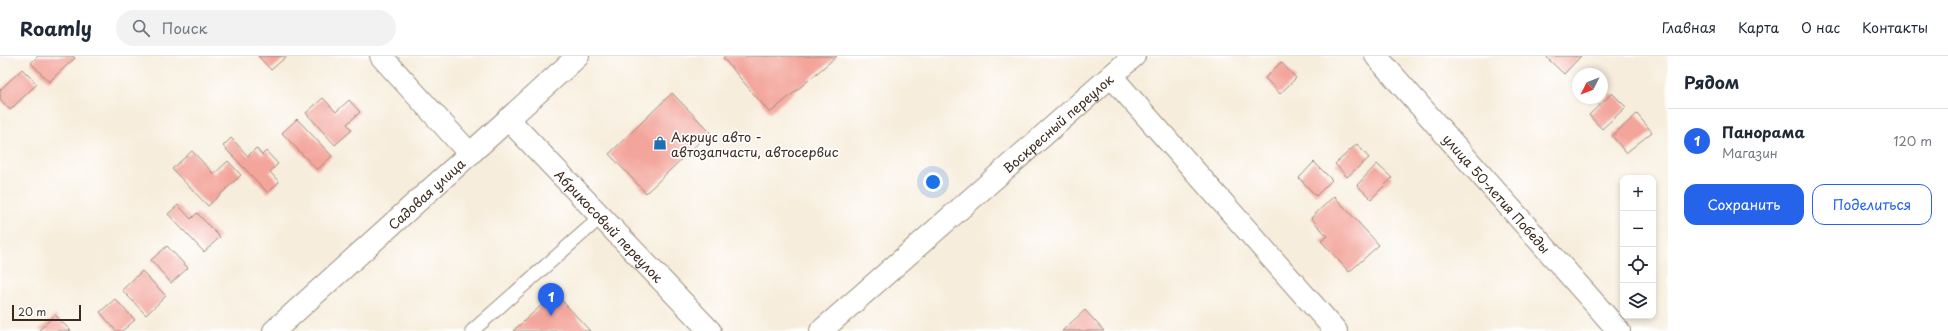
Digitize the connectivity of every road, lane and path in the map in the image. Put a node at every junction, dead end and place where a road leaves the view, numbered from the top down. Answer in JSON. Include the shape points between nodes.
{"nodes":[{"id":1,"x":381,"y":56,"type":"edge"},
{"id":2,"x":578,"y":56,"type":"edge"},
{"id":3,"x":1134,"y":56,"type":"edge"},
{"id":4,"x":1376,"y":56,"type":"edge"},
{"id":5,"x":1111,"y":76,"type":"junction"},
{"id":6,"x":508,"y":119,"type":"junction"},
{"id":7,"x":470,"y":154,"type":"junction"},
{"id":8,"x":601,"y":216,"type":"junction"},
{"id":9,"x":274,"y":331,"type":"edge"},
{"id":10,"x":472,"y":331,"type":"edge"},
{"id":11,"x":710,"y":331,"type":"edge"},
{"id":12,"x":821,"y":331,"type":"edge"},
{"id":13,"x":1336,"y":331,"type":"edge"},
{"id":14,"x":1618,"y":331,"type":"edge"}],
"edges":[{"from":1,"to":7,"type":"street"},
{"from":2,"to":6,"type":"street","name":"Садовая улица"},
{"from":3,"to":5,"type":"street"},
{"from":4,"to":14,"type":"street","name":"улица 50-летия Победы"},
{"from":5,"to":12,"type":"street","name":"Воскресный переулок"},
{"from":5,"to":13,"type":"street","name":"Воскресный переулок"},
{"from":6,"to":7,"type":"street","name":"Садовая улица"},
{"from":6,"to":8,"type":"street","name":"Абрикосовый переулок"},
{"from":7,"to":9,"type":"street","name":"Садовая улица"},
{"from":8,"to":10,"type":"lane"},
{"from":8,"to":11,"type":"street","name":"Абрикосовый переулок"}]}
